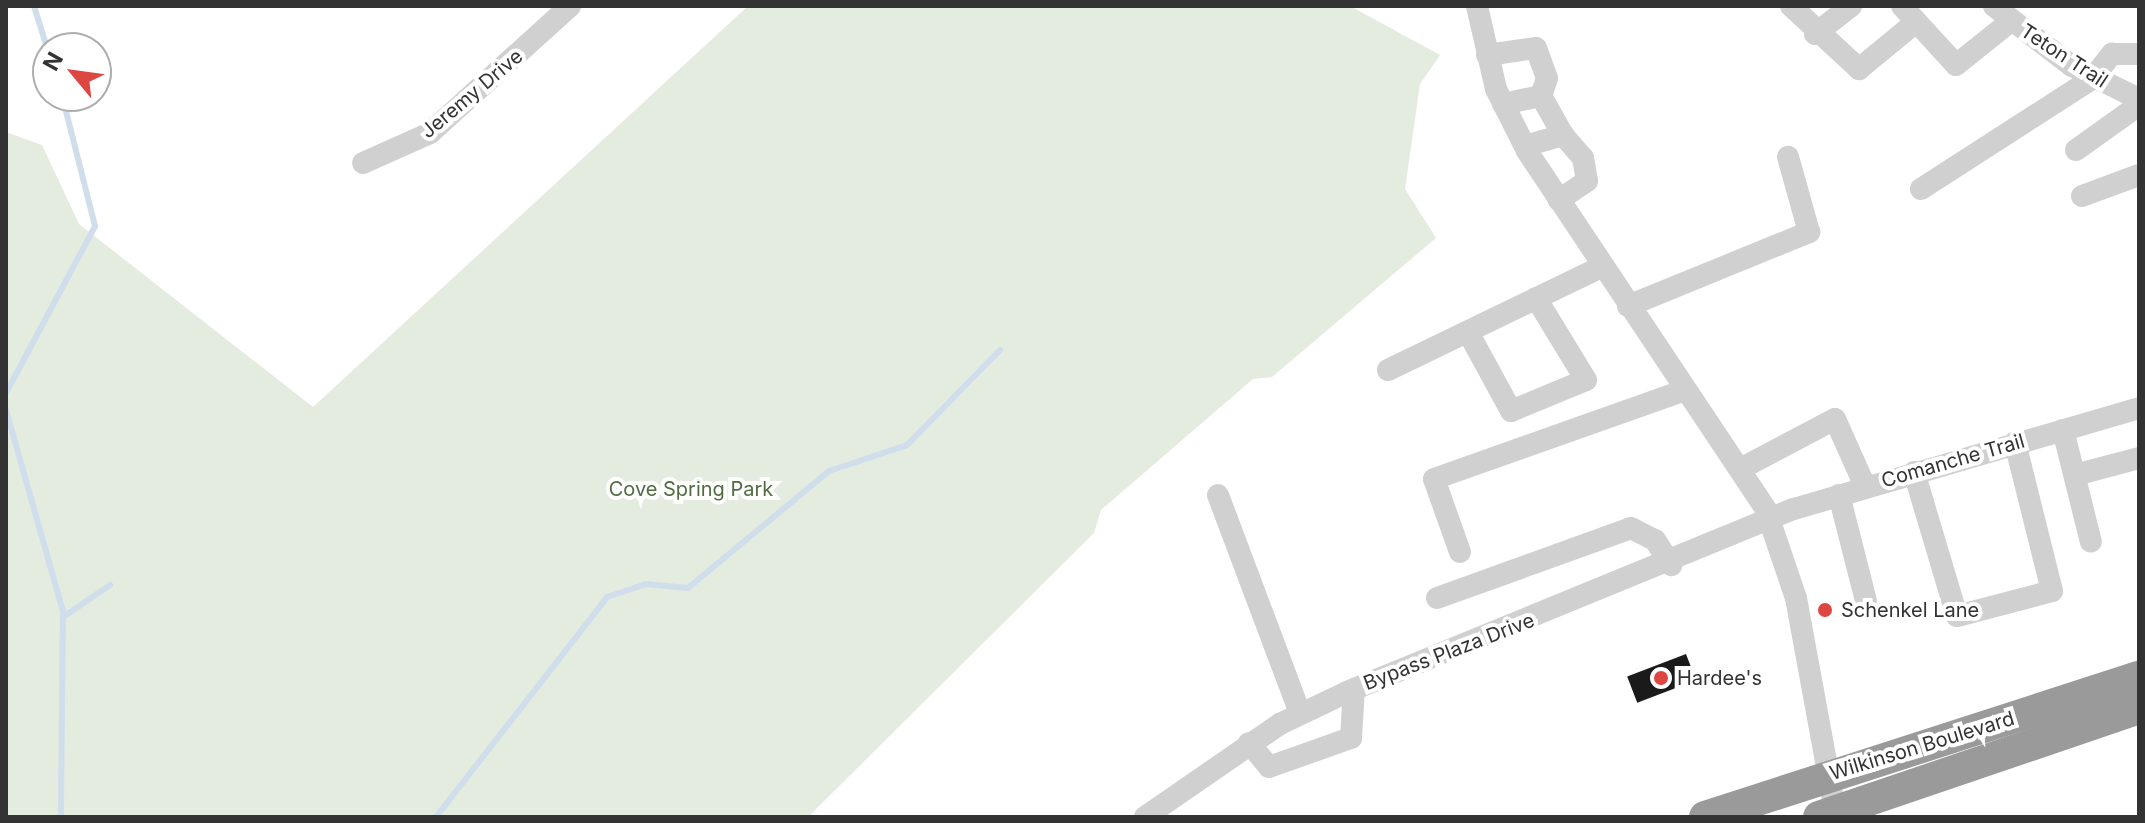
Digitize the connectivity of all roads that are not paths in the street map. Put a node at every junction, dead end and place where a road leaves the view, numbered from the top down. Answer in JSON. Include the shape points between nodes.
{"nodes":[{"id":1,"x":570,"y":6,"type":"edge"},
{"id":2,"x":1477,"y":6,"type":"edge"},
{"id":3,"x":1791,"y":6,"type":"edge"},
{"id":4,"x":1851,"y":6,"type":"edge"},
{"id":5,"x":2002,"y":13,"type":"edge"},
{"id":6,"x":1909,"y":14,"type":"edge"},
{"id":7,"x":1815,"y":34,"type":"junction"},
{"id":8,"x":2139,"y":54,"type":"edge"},
{"id":9,"x":1487,"y":55,"type":"junction"},
{"id":10,"x":2093,"y":78,"type":"junction"},
{"id":11,"x":1541,"y":96,"type":"junction"},
{"id":12,"x":2139,"y":99,"type":"edge"},
{"id":13,"x":1503,"y":104,"type":"junction"},
{"id":14,"x":2139,"y":105,"type":"edge"},
{"id":15,"x":1563,"y":135,"type":"junction"},
{"id":16,"x":1525,"y":146,"type":"junction"},
{"id":17,"x":2076,"y":150,"type":"dead end"},
{"id":18,"x":1788,"y":157,"type":"dead end"},
{"id":19,"x":363,"y":163,"type":"dead end"},
{"id":20,"x":2139,"y":175,"type":"edge"},
{"id":21,"x":1921,"y":189,"type":"dead end"},
{"id":22,"x":2082,"y":196,"type":"dead end"},
{"id":23,"x":1559,"y":200,"type":"junction"},
{"id":24,"x":1603,"y":266,"type":"junction"},
{"id":25,"x":1536,"y":298,"type":"junction"},
{"id":26,"x":1628,"y":306,"type":"junction"},
{"id":27,"x":1468,"y":332,"type":"junction"},
{"id":28,"x":1388,"y":370,"type":"dead end"},
{"id":29,"x":1683,"y":391,"type":"junction"},
{"id":30,"x":2139,"y":408,"type":"edge"},
{"id":31,"x":2063,"y":430,"type":"junction"},
{"id":32,"x":2015,"y":443,"type":"junction"},
{"id":33,"x":2139,"y":458,"type":"edge"},
{"id":34,"x":1742,"y":468,"type":"junction"},
{"id":35,"x":1914,"y":472,"type":"junction"},
{"id":36,"x":2075,"y":475,"type":"junction"},
{"id":37,"x":1865,"y":486,"type":"junction"},
{"id":38,"x":1218,"y":495,"type":"dead end"},
{"id":39,"x":1839,"y":495,"type":"junction"},
{"id":40,"x":1770,"y":520,"type":"junction"},
{"id":41,"x":2091,"y":542,"type":"dead end"},
{"id":42,"x":1460,"y":552,"type":"dead end"},
{"id":43,"x":1671,"y":565,"type":"junction"},
{"id":44,"x":1437,"y":598,"type":"dead end"},
{"id":45,"x":1866,"y":601,"type":"dead end"},
{"id":46,"x":2139,"y":677,"type":"edge"},
{"id":47,"x":1354,"y":689,"type":"junction"},
{"id":48,"x":2139,"y":708,"type":"edge"},
{"id":49,"x":1300,"y":713,"type":"junction"},
{"id":50,"x":1249,"y":743,"type":"junction"},
{"id":51,"x":1827,"y":776,"type":"junction"},
{"id":52,"x":1830,"y":815,"type":"edge"},
{"id":53,"x":1145,"y":817,"type":"edge"},
{"id":54,"x":1705,"y":817,"type":"edge"}],
"edges":[{"from":1,"to":19,"type":"street","name":"Jeremy Drive","via":[[430,133]]},
{"from":2,"to":9,"type":"street"},
{"from":3,"to":7,"type":"street"},
{"from":4,"to":7,"type":"street"},
{"from":5,"to":6,"type":"street","via":[[1956,65]]},
{"from":5,"to":10,"type":"street","name":"Teton Trail"},
{"from":6,"to":7,"type":"street","via":[[1859,69]]},
{"from":8,"to":10,"type":"street","via":[[2112,54]]},
{"from":9,"to":11,"type":"street","via":[[1536,48],[1547,78]]},
{"from":9,"to":13,"type":"street"},
{"from":10,"to":12,"type":"street","name":"Teton Trail"},
{"from":10,"to":21,"type":"street"},
{"from":11,"to":13,"type":"street"},
{"from":11,"to":15,"type":"street"},
{"from":13,"to":16,"type":"street"},
{"from":14,"to":17,"type":"street"},
{"from":15,"to":16,"type":"street"},
{"from":15,"to":23,"type":"street","via":[[1583,158],[1587,181]]},
{"from":16,"to":23,"type":"street"},
{"from":18,"to":26,"type":"street","via":[[1809,232],[1698,271]]},
{"from":20,"to":22,"type":"street"},
{"from":23,"to":24,"type":"street"},
{"from":24,"to":25,"type":"street"},
{"from":24,"to":26,"type":"street"},
{"from":25,"to":27,"type":"street"},
{"from":25,"to":27,"type":"street","via":[[1586,380],[1511,411]]},
{"from":26,"to":29,"type":"street"},
{"from":27,"to":28,"type":"street"},
{"from":29,"to":34,"type":"street"},
{"from":29,"to":42,"type":"street","via":[[1434,479]]},
{"from":30,"to":31,"type":"street","name":"Comanche Trail"},
{"from":31,"to":32,"type":"street","name":"Comanche Trail"},
{"from":31,"to":36,"type":"street"},
{"from":32,"to":35,"type":"street","name":"Comanche Trail"},
{"from":32,"to":35,"type":"street","via":[[2052,591],[1957,616]]},
{"from":33,"to":36,"type":"street"},
{"from":34,"to":37,"type":"street","via":[[1835,419]]},
{"from":34,"to":40,"type":"street"},
{"from":35,"to":37,"type":"street","name":"Comanche Trail"},
{"from":36,"to":41,"type":"street"},
{"from":37,"to":39,"type":"street","name":"Comanche Trail"},
{"from":38,"to":49,"type":"street"},
{"from":39,"to":40,"type":"street","name":"Comanche Trail"},
{"from":39,"to":45,"type":"street"},
{"from":40,"to":43,"type":"street","name":"Bypass Plaza Drive"},
{"from":40,"to":51,"type":"street","via":[[1796,598]]},
{"from":43,"to":44,"type":"street","via":[[1655,540],[1631,528]]},
{"from":43,"to":47,"type":"street","name":"Bypass Plaza Drive"},
{"from":46,"to":51,"type":"highway","name":"Wilkinson Boulevard"},
{"from":47,"to":49,"type":"street","name":"Bypass Plaza Drive"},
{"from":47,"to":50,"type":"street","via":[[1351,738],[1269,767]]},
{"from":48,"to":52,"type":"highway","name":"Wilkinson Boulevard"},
{"from":49,"to":50,"type":"street","name":"Bypass Plaza Drive"},
{"from":50,"to":53,"type":"street","name":"Bypass Plaza Drive"},
{"from":51,"to":52,"type":"street"},
{"from":51,"to":54,"type":"highway","name":"Wilkinson Boulevard"}]}
